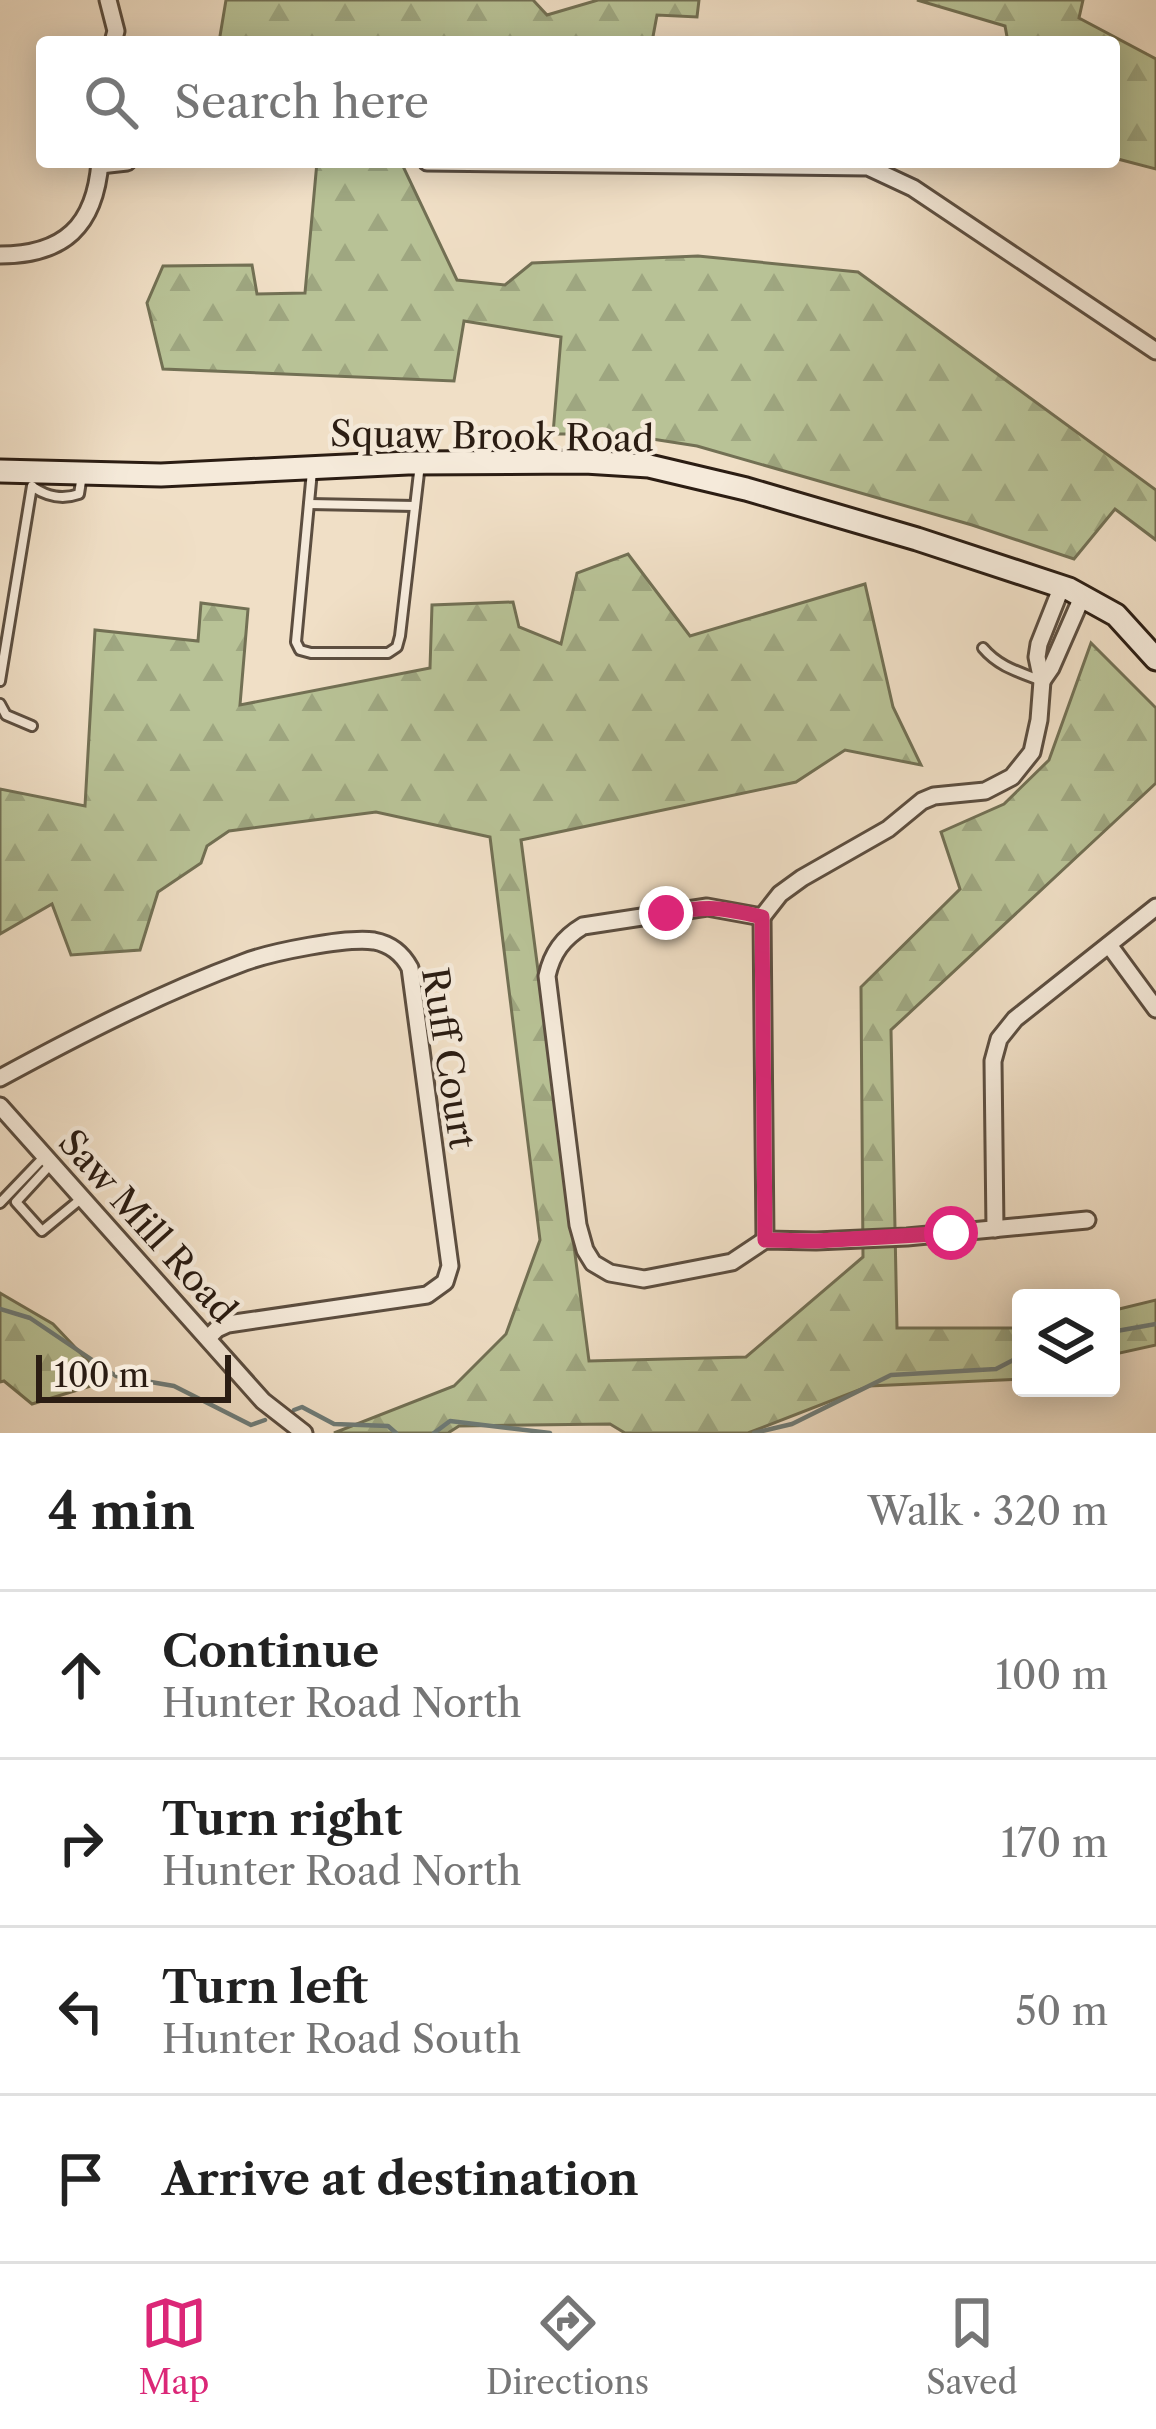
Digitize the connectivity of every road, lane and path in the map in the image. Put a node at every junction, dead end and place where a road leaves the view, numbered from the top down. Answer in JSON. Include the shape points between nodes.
{"nodes":[{"id":1,"x":108,"y":0,"type":"edge"},
{"id":2,"x":115,"y":36,"type":"edge"},
{"id":3,"x":99,"y":168,"type":"edge"},
{"id":4,"x":870,"y":168,"type":"edge"},
{"id":5,"x":0,"y":255,"type":"edge"},
{"id":6,"x":1156,"y":351,"type":"edge"},
{"id":7,"x":421,"y":463,"type":"junction"},
{"id":8,"x":313,"y":466,"type":"junction"},
{"id":9,"x":0,"y":471,"type":"edge"},
{"id":10,"x":33,"y":479,"type":"junction"},
{"id":11,"x":309,"y":504,"type":"junction"},
{"id":12,"x":415,"y":506,"type":"junction"},
{"id":13,"x":1072,"y":591,"type":"junction"},
{"id":14,"x":983,"y":647,"type":"dead end"},
{"id":15,"x":1156,"y":659,"type":"edge"},
{"id":16,"x":0,"y":681,"type":"edge"},
{"id":17,"x":1042,"y":681,"type":"junction"},
{"id":18,"x":0,"y":704,"type":"edge"},
{"id":19,"x":32,"y":725,"type":"dead end"},
{"id":20,"x":1156,"y":907,"type":"edge"},
{"id":21,"x":762,"y":917,"type":"junction"},
{"id":22,"x":1109,"y":945,"type":"junction"},
{"id":23,"x":1156,"y":1009,"type":"edge"},
{"id":24,"x":0,"y":1078,"type":"edge"},
{"id":25,"x":0,"y":1106,"type":"edge"},
{"id":26,"x":48,"y":1160,"type":"junction"},
{"id":27,"x":82,"y":1198,"type":"junction"},
{"id":28,"x":0,"y":1203,"type":"edge"},
{"id":29,"x":1088,"y":1220,"type":"dead end"},
{"id":30,"x":995,"y":1229,"type":"junction"},
{"id":31,"x":765,"y":1240,"type":"junction"},
{"id":32,"x":208,"y":1338,"type":"junction"},
{"id":33,"x":304,"y":1433,"type":"edge"}],
"edges":[{"from":1,"to":2,"type":"street"},
{"from":3,"to":5,"type":"street","via":[[95,199],[70,234],[32,254]]},
{"from":4,"to":6,"type":"street","via":[[913,188]]},
{"from":7,"to":8,"type":"street","name":"Squaw Brook Road"},
{"from":7,"to":12,"type":"lane"},
{"from":7,"to":13,"type":"street","name":"Squaw Brook Road","via":[[649,466]]},
{"from":8,"to":10,"type":"street","name":"Squaw Brook Road"},
{"from":8,"to":11,"type":"lane"},
{"from":9,"to":10,"type":"street","name":"Squaw Brook Road"},
{"from":10,"to":16,"type":"lane"},
{"from":11,"to":12,"type":"lane"},
{"from":11,"to":12,"type":"lane","via":[[296,642],[311,653],[397,647]]},
{"from":13,"to":15,"type":"street","name":"Squaw Brook Road","via":[[1130,628]]},
{"from":13,"to":17,"type":"street","via":[[1039,644]]},
{"from":14,"to":17,"type":"lane","via":[[1004,667]]},
{"from":17,"to":21,"type":"street","via":[[1032,752],[1012,777],[985,791],[922,801],[802,878]]},
{"from":18,"to":19,"type":"lane"},
{"from":20,"to":22,"type":"street"},
{"from":21,"to":31,"type":"street"},
{"from":21,"to":31,"type":"street","via":[[707,907],[583,926],[550,959],[547,976],[578,1225],[593,1263],[644,1280],[732,1262]]},
{"from":22,"to":23,"type":"street"},
{"from":22,"to":30,"type":"street","via":[[1015,1019],[995,1050]]},
{"from":24,"to":32,"type":"street","name":"Ruff Court","via":[[248,961],[364,941],[405,959],[448,1276],[427,1295],[228,1324]]},
{"from":25,"to":26,"type":"street","name":"Saw Mill Road"},
{"from":26,"to":27,"type":"street","name":"Saw Mill Road"},
{"from":26,"to":27,"type":"lane","via":[[16,1202],[29,1217],[42,1231]]},
{"from":26,"to":28,"type":"lane"},
{"from":27,"to":32,"type":"street","name":"Saw Mill Road"},
{"from":29,"to":30,"type":"street"},
{"from":30,"to":31,"type":"street"},
{"from":32,"to":33,"type":"street","name":"Saw Mill Road","via":[[263,1401]]}]}
